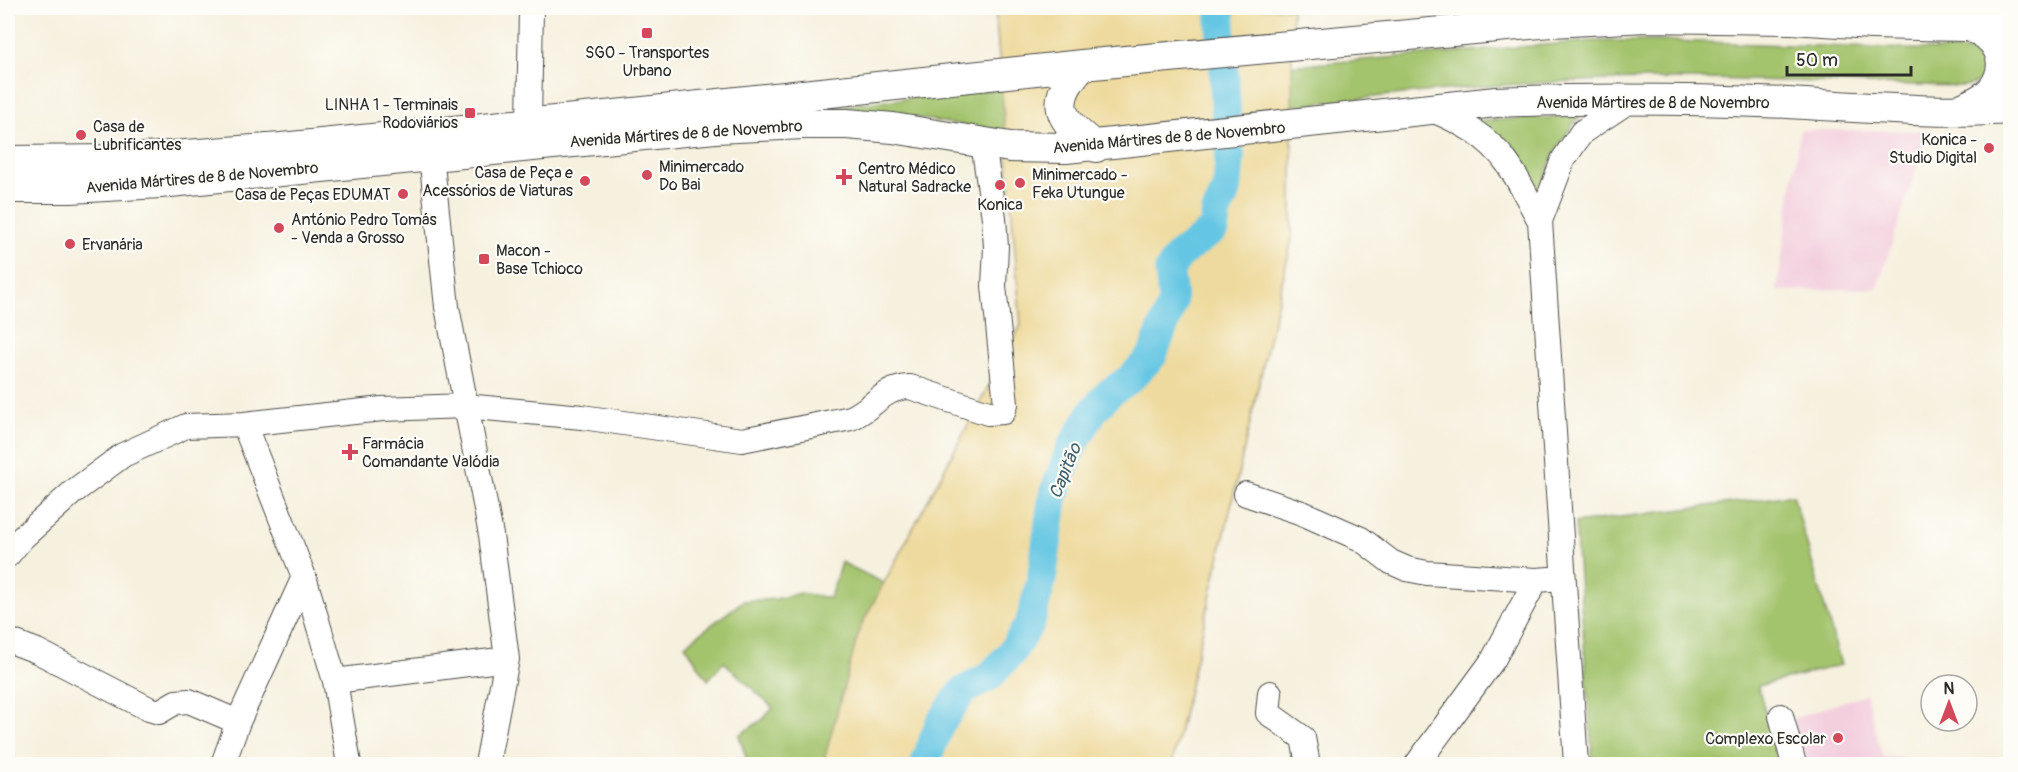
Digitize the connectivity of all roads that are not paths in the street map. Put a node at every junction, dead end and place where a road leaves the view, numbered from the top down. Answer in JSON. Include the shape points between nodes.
{"nodes":[{"id":1,"x":531,"y":8,"type":"edge"},
{"id":2,"x":1550,"y":15,"type":"edge"},
{"id":3,"x":1967,"y":17,"type":"edge"},
{"id":4,"x":2010,"y":27,"type":"edge"},
{"id":5,"x":1082,"y":65,"type":"junction"},
{"id":6,"x":1632,"y":99,"type":"junction"},
{"id":7,"x":1961,"y":109,"type":"junction"},
{"id":8,"x":2010,"y":109,"type":"edge"},
{"id":9,"x":1432,"y":110,"type":"junction"},
{"id":10,"x":529,"y":124,"type":"junction"},
{"id":11,"x":984,"y":143,"type":"junction"},
{"id":12,"x":1095,"y":147,"type":"junction"},
{"id":13,"x":431,"y":155,"type":"junction"},
{"id":14,"x":8,"y":161,"type":"edge"},
{"id":15,"x":8,"y":188,"type":"edge"},
{"id":16,"x":1540,"y":221,"type":"junction"},
{"id":17,"x":465,"y":406,"type":"junction"},
{"id":18,"x":244,"y":424,"type":"junction"},
{"id":19,"x":1246,"y":494,"type":"dead end"},
{"id":20,"x":8,"y":555,"type":"edge"},
{"id":21,"x":304,"y":577,"type":"junction"},
{"id":22,"x":1564,"y":579,"type":"junction"},
{"id":23,"x":1536,"y":580,"type":"junction"},
{"id":24,"x":8,"y":640,"type":"edge"},
{"id":25,"x":507,"y":659,"type":"junction"},
{"id":26,"x":335,"y":681,"type":"junction"},
{"id":27,"x":1270,"y":693,"type":"dead end"},
{"id":28,"x":1780,"y":716,"type":"dead end"},
{"id":29,"x":238,"y":722,"type":"junction"},
{"id":30,"x":493,"y":762,"type":"edge"},
{"id":31,"x":223,"y":765,"type":"edge"},
{"id":32,"x":349,"y":765,"type":"edge"},
{"id":33,"x":1308,"y":765,"type":"edge"},
{"id":34,"x":1417,"y":765,"type":"edge"},
{"id":35,"x":1576,"y":765,"type":"edge"},
{"id":36,"x":1794,"y":765,"type":"edge"}],
"edges":[{"from":1,"to":10,"type":"street"},
{"from":2,"to":3,"type":"main road","name":"Avenida Mártires de 8 de Novembro","via":[[1872,24]]},
{"from":2,"to":5,"type":"main road","name":"Avenida Mártires de 8 de Novembro","via":[[1242,51]]},
{"from":3,"to":4,"type":"main road","name":"Avenida Mártires de 8 de Novembro"},
{"from":3,"to":7,"type":"main road","via":[[1996,42],[2001,68],[1992,91]]},
{"from":5,"to":10,"type":"main road","name":"Avenida Mártires de 8 de Novembro"},
{"from":5,"to":12,"type":"main road","via":[[1067,81],[1061,109],[1069,125]]},
{"from":6,"to":7,"type":"main road","name":"Avenida Mártires de 8 de Novembro"},
{"from":6,"to":9,"type":"main road","name":"Avenida Mártires de 8 de Novembro","via":[[1496,102]]},
{"from":6,"to":16,"type":"street","via":[[1582,132],[1563,160]]},
{"from":7,"to":8,"type":"main road","name":"Avenida Mártires de 8 de Novembro"},
{"from":9,"to":12,"type":"main road","name":"Avenida Mártires de 8 de Novembro"},
{"from":9,"to":16,"type":"street","via":[[1460,122],[1488,142],[1507,163]]},
{"from":10,"to":14,"type":"main road","name":"Avenida Mártires de 8 de Novembro","via":[[193,155]]},
{"from":11,"to":12,"type":"main road","name":"Avenida Mártires de 8 de Novembro","via":[[1037,148]]},
{"from":11,"to":13,"type":"main road","name":"Avenida Mártires de 8 de Novembro","via":[[893,128],[804,124],[715,128]]},
{"from":11,"to":17,"type":"street","via":[[994,218],[994,286],[1006,404],[1003,412],[988,413],[909,387],[896,388],[850,418],[742,440],[582,417]]},
{"from":13,"to":15,"type":"main road","name":"Avenida Mártires de 8 de Novembro","via":[[149,184]]},
{"from":13,"to":17,"type":"street","via":[[447,307]]},
{"from":16,"to":22,"type":"street"},
{"from":17,"to":18,"type":"street"},
{"from":17,"to":25,"type":"street","via":[[491,535]]},
{"from":18,"to":20,"type":"street","via":[[186,426],[123,455],[73,492]]},
{"from":18,"to":21,"type":"street"},
{"from":19,"to":23,"type":"street","via":[[1361,539],[1407,569]]},
{"from":21,"to":26,"type":"street"},
{"from":21,"to":29,"type":"street"},
{"from":22,"to":23,"type":"street"},
{"from":22,"to":35,"type":"street"},
{"from":23,"to":34,"type":"street","via":[[1493,660]]},
{"from":24,"to":29,"type":"street","via":[[149,709],[159,712],[176,702],[189,701]]},
{"from":25,"to":26,"type":"street"},
{"from":25,"to":30,"type":"street"},
{"from":26,"to":32,"type":"street"},
{"from":27,"to":33,"type":"street","via":[[1268,713],[1304,738]]},
{"from":28,"to":36,"type":"street"},
{"from":29,"to":31,"type":"street"}]}
